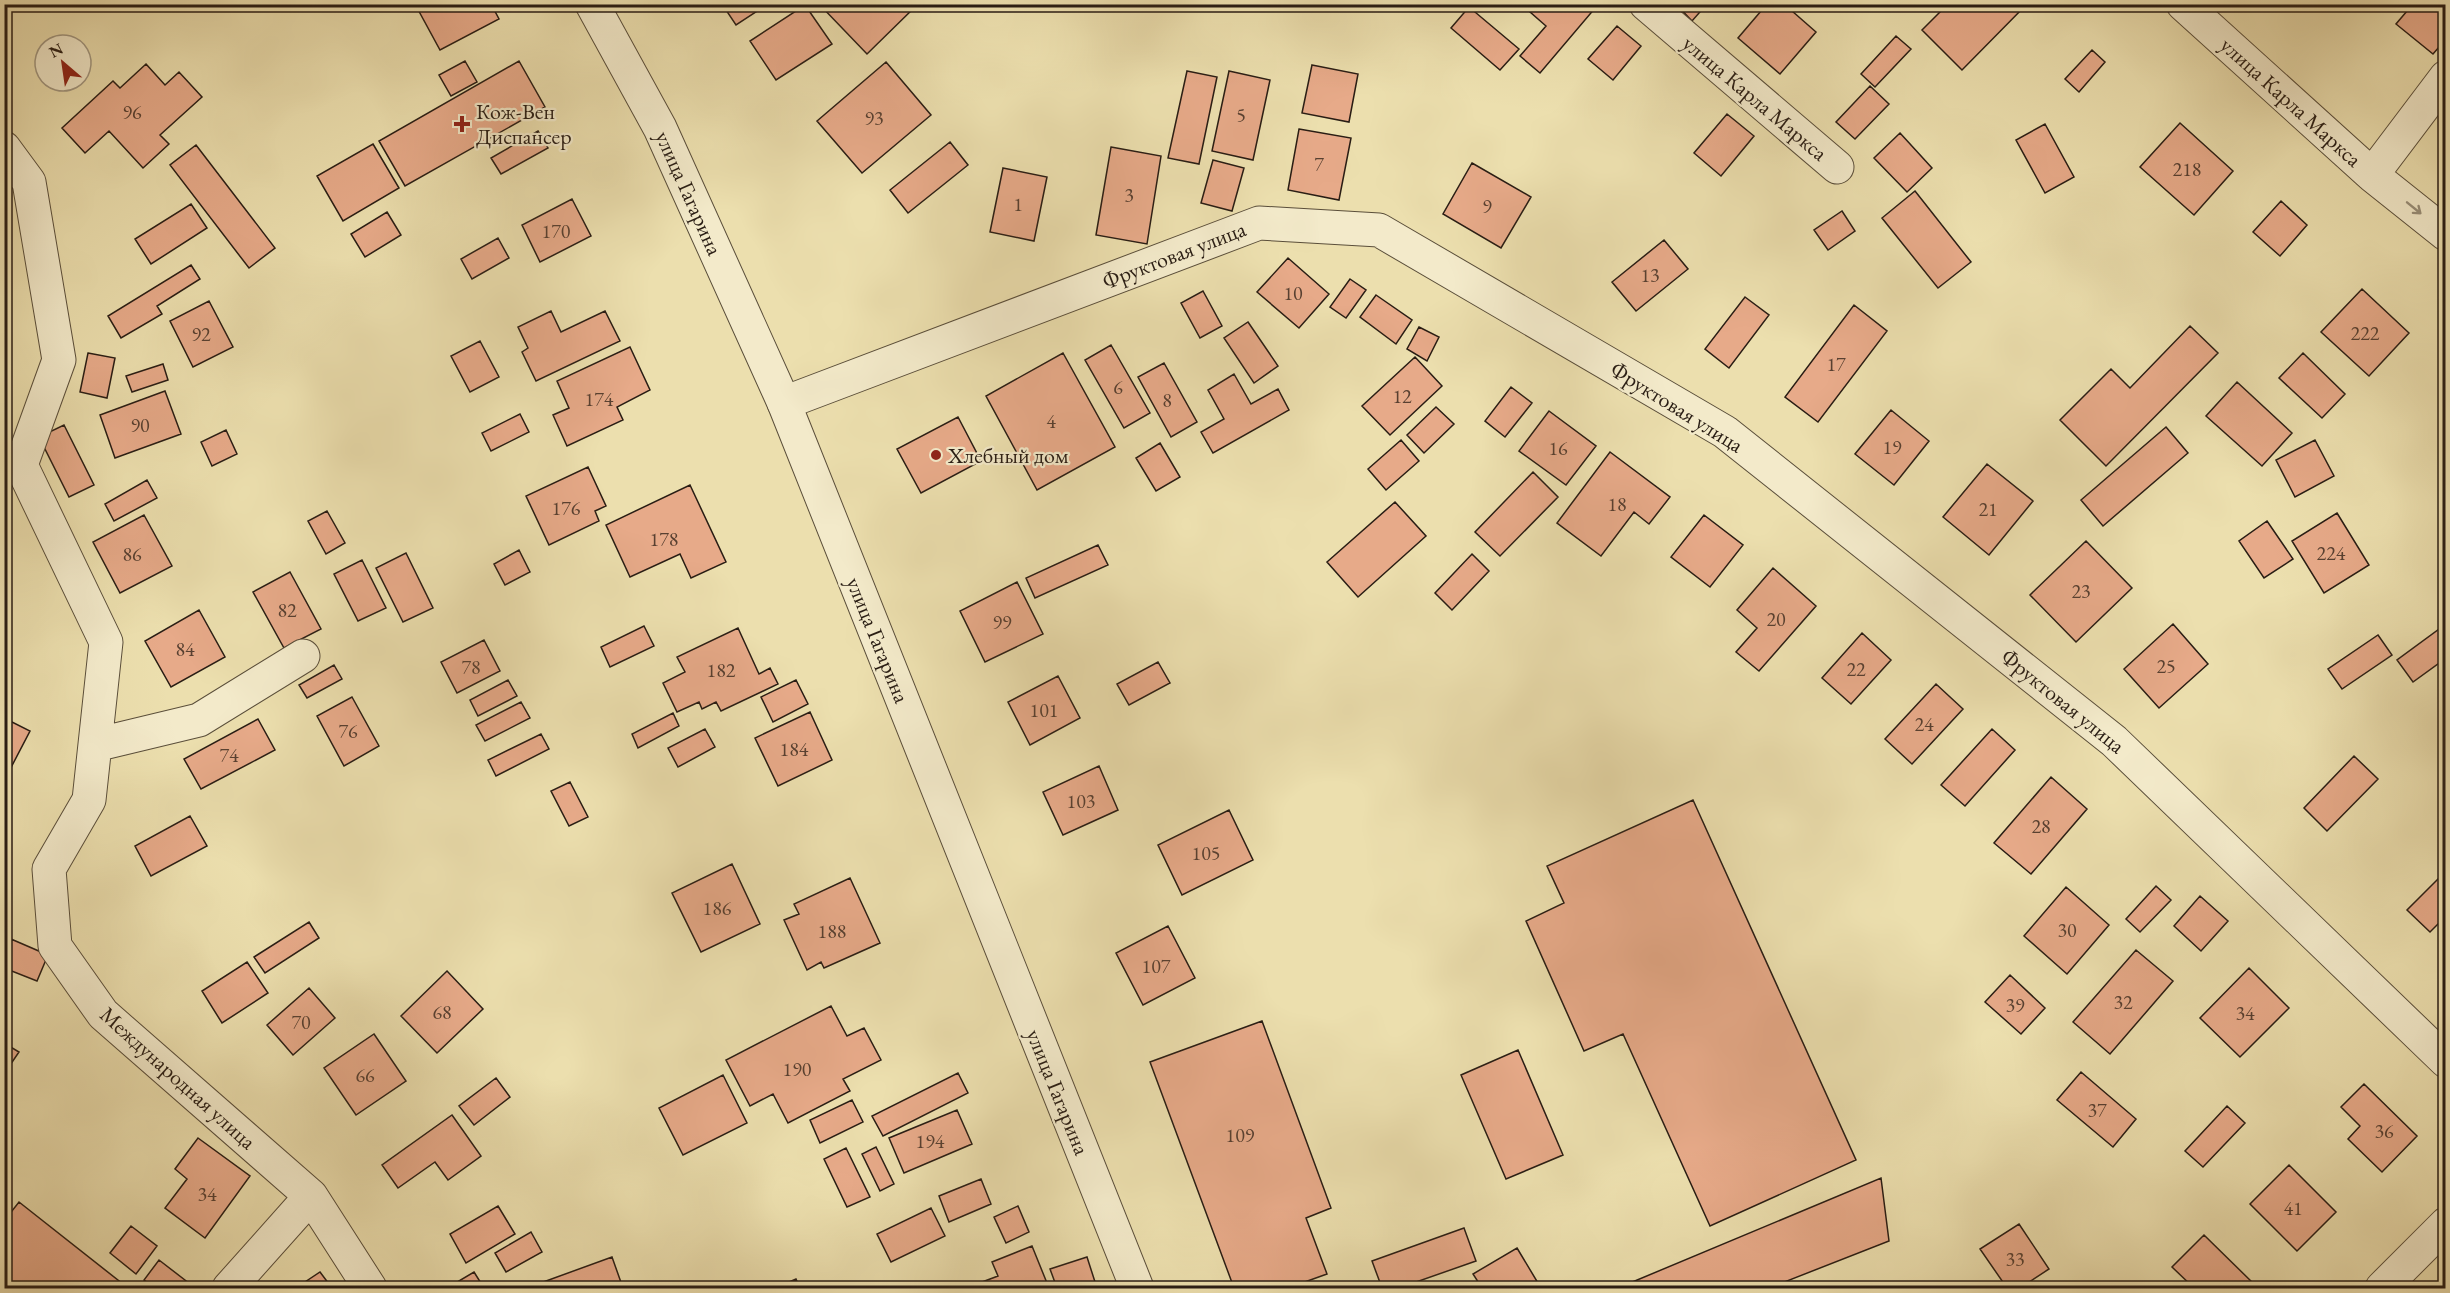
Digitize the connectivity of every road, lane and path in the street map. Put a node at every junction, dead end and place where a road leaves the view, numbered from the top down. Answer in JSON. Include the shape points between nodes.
{"nodes":[{"id":1,"x":592,"y":4,"type":"edge"},
{"id":2,"x":1646,"y":4,"type":"edge"},
{"id":3,"x":2183,"y":4,"type":"edge"},
{"id":4,"x":2445,"y":77,"type":"edge"},
{"id":5,"x":4,"y":148,"type":"edge"},
{"id":6,"x":1837,"y":167,"type":"dead end"},
{"id":7,"x":2372,"y":175,"type":"junction"},
{"id":8,"x":2445,"y":234,"type":"edge"},
{"id":9,"x":784,"y":403,"type":"junction"},
{"id":10,"x":303,"y":656,"type":"dead end"},
{"id":11,"x":95,"y":745,"type":"junction"},
{"id":12,"x":2445,"y":1061,"type":"edge"},
{"id":13,"x":311,"y":1196,"type":"junction"},
{"id":14,"x":2445,"y":1224,"type":"edge"},
{"id":15,"x":230,"y":1288,"type":"edge"},
{"id":16,"x":370,"y":1288,"type":"edge"},
{"id":17,"x":1137,"y":1288,"type":"edge"},
{"id":18,"x":2382,"y":1288,"type":"edge"}],
"edges":[{"from":1,"to":9,"type":"street","name":"улица Гагарина","via":[[660,128]]},
{"from":2,"to":6,"type":"street","name":"улица Карла Маркса"},
{"from":3,"to":7,"type":"street","name":"улица Карла Маркса"},
{"from":4,"to":7,"type":"street","name":"улица Карла Маркса"},
{"from":5,"to":11,"type":"street","name":"Международная улица","via":[[29,182],[59,360],[21,465],[106,642]]},
{"from":7,"to":8,"type":"street","name":"улица Карла Маркса","one_way":true},
{"from":9,"to":12,"type":"street","name":"Фруктовая улица","via":[[1258,223],[1378,230],[1725,432],[2115,741]]},
{"from":9,"to":17,"type":"street","name":"улица Гагарина"},
{"from":10,"to":11,"type":"street","via":[[199,720]]},
{"from":11,"to":13,"type":"street","name":"Международная улица","via":[[89,800],[49,869],[55,946],[103,1014]]},
{"from":13,"to":15,"type":"street"},
{"from":13,"to":16,"type":"street","name":"Международная улица"},
{"from":14,"to":18,"type":"street"}]}
